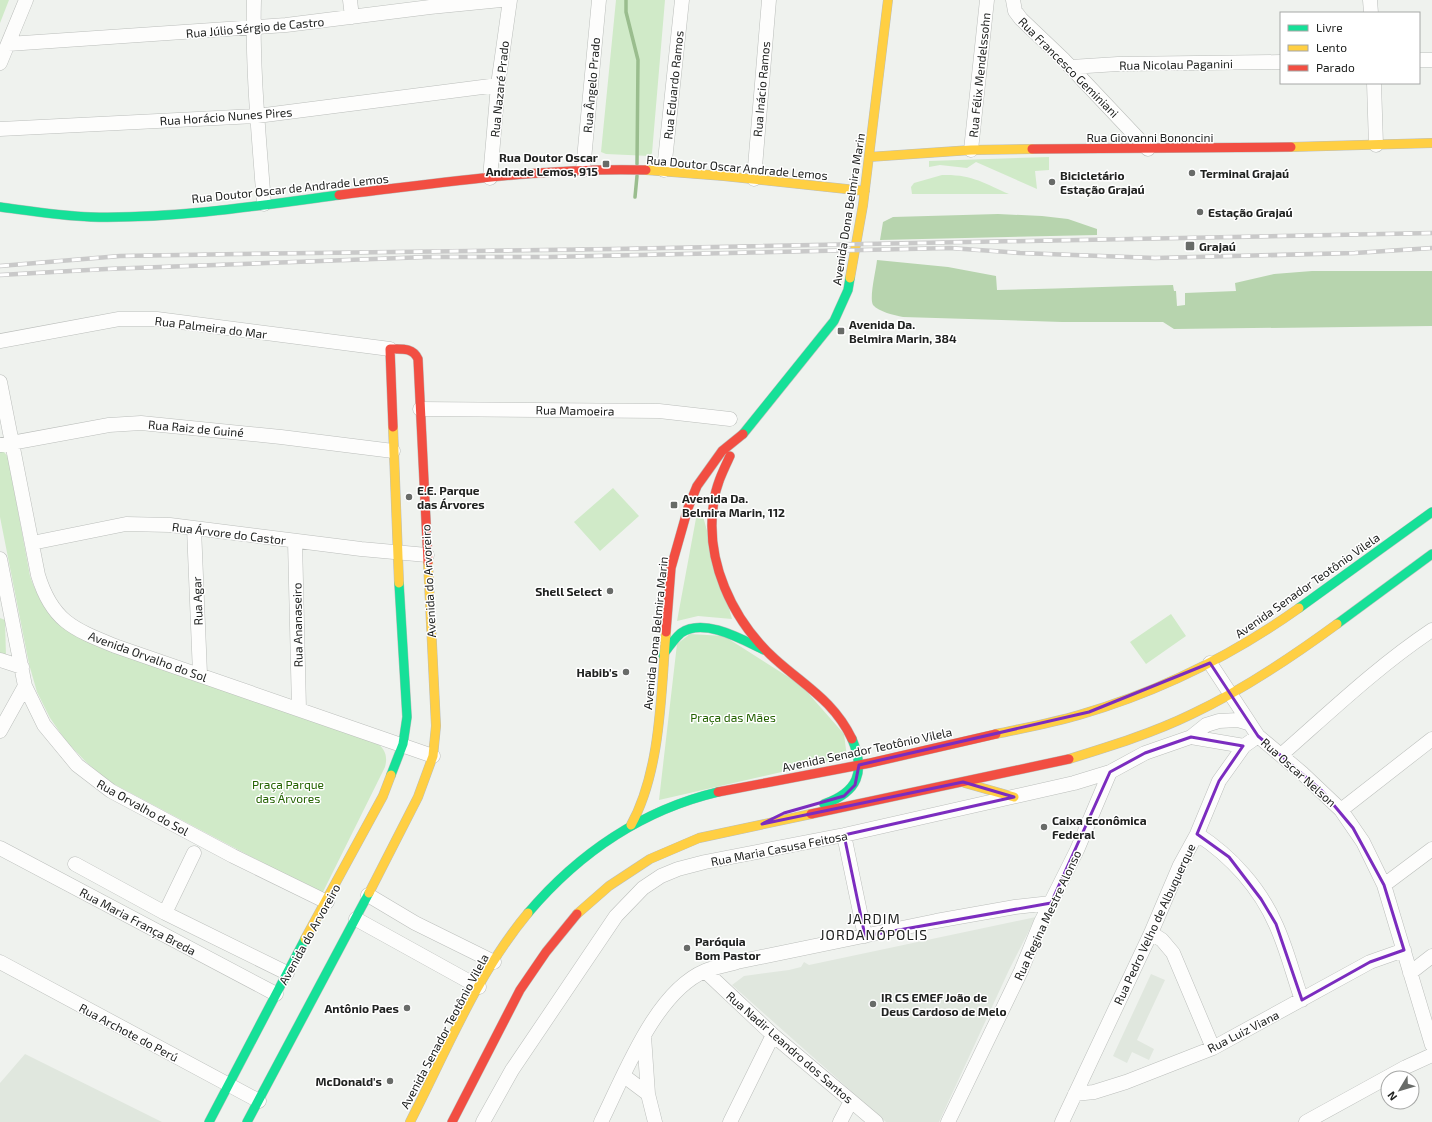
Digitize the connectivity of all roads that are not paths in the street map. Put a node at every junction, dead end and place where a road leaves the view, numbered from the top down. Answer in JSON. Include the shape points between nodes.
{"nodes":[{"id":1,"x":26,"y":0,"type":"edge"},
{"id":2,"x":254,"y":0,"type":"edge"},
{"id":3,"x":350,"y":0,"type":"edge"},
{"id":4,"x":500,"y":0,"type":"edge"},
{"id":5,"x":510,"y":0,"type":"edge"},
{"id":6,"x":599,"y":0,"type":"edge"},
{"id":7,"x":682,"y":0,"type":"edge"},
{"id":8,"x":769,"y":0,"type":"edge"},
{"id":9,"x":888,"y":0,"type":"edge"},
{"id":10,"x":987,"y":0,"type":"edge"},
{"id":11,"x":1013,"y":0,"type":"edge"},
{"id":12,"x":1370,"y":0,"type":"edge"},
{"id":13,"x":1371,"y":12,"type":"edge"},
{"id":14,"x":352,"y":17,"type":"junction"},
{"id":15,"x":253,"y":28,"type":"junction"},
{"id":16,"x":8,"y":44,"type":"junction"},
{"id":17,"x":1420,"y":60,"type":"edge"},
{"id":18,"x":1432,"y":60,"type":"edge"},
{"id":19,"x":1280,"y":62,"type":"edge"},
{"id":20,"x":0,"y":63,"type":"edge"},
{"id":21,"x":1071,"y":67,"type":"junction"},
{"id":22,"x":1374,"y":84,"type":"edge"},
{"id":23,"x":498,"y":85,"type":"junction"},
{"id":24,"x":257,"y":116,"type":"junction"},
{"id":25,"x":0,"y":129,"type":"edge"},
{"id":26,"x":1432,"y":143,"type":"edge"},
{"id":27,"x":1376,"y":145,"type":"junction"},
{"id":28,"x":1148,"y":149,"type":"junction"},
{"id":29,"x":971,"y":150,"type":"junction"},
{"id":30,"x":869,"y":157,"type":"junction"},
{"id":31,"x":583,"y":170,"type":"junction"},
{"id":32,"x":664,"y":170,"type":"junction"},
{"id":33,"x":490,"y":178,"type":"junction"},
{"id":34,"x":754,"y":179,"type":"junction"},
{"id":35,"x":865,"y":191,"type":"junction"},
{"id":36,"x":264,"y":204,"type":"junction"},
{"id":37,"x":0,"y":207,"type":"edge"},
{"id":38,"x":0,"y":340,"type":"edge"},
{"id":39,"x":390,"y":349,"type":"junction"},
{"id":40,"x":418,"y":359,"type":"joint"},
{"id":41,"x":0,"y":382,"type":"edge"},
{"id":42,"x":420,"y":409,"type":"junction"},
{"id":43,"x":730,"y":419,"type":"dead end"},
{"id":44,"x":741,"y":436,"type":"junction"},
{"id":45,"x":6,"y":444,"type":"edge"},
{"id":46,"x":393,"y":451,"type":"junction"},
{"id":47,"x":1432,"y":512,"type":"edge"},
{"id":48,"x":194,"y":528,"type":"junction"},
{"id":49,"x":295,"y":541,"type":"junction"},
{"id":50,"x":32,"y":543,"type":"junction"},
{"id":51,"x":397,"y":553,"type":"junction"},
{"id":52,"x":1432,"y":554,"type":"edge"},
{"id":53,"x":427,"y":555,"type":"junction"},
{"id":54,"x":0,"y":559,"type":"edge"},
{"id":55,"x":5,"y":609,"type":"edge"},
{"id":56,"x":1432,"y":630,"type":"edge"},
{"id":57,"x":767,"y":652,"type":"junction"},
{"id":58,"x":663,"y":655,"type":"junction"},
{"id":59,"x":0,"y":660,"type":"edge"},
{"id":60,"x":1210,"y":663,"type":"junction"},
{"id":61,"x":22,"y":667,"type":"junction"},
{"id":62,"x":200,"y":674,"type":"junction"},
{"id":63,"x":26,"y":686,"type":"junction"},
{"id":64,"x":1231,"y":693,"type":"junction"},
{"id":65,"x":299,"y":709,"type":"junction"},
{"id":66,"x":1248,"y":722,"type":"junction"},
{"id":67,"x":0,"y":731,"type":"edge"},
{"id":68,"x":1258,"y":736,"type":"junction"},
{"id":69,"x":1191,"y":738,"type":"junction"},
{"id":70,"x":1432,"y":739,"type":"edge"},
{"id":71,"x":403,"y":744,"type":"junction"},
{"id":72,"x":1244,"y":746,"type":"junction"},
{"id":73,"x":1281,"y":755,"type":"junction"},
{"id":74,"x":433,"y":756,"type":"junction"},
{"id":75,"x":859,"y":765,"type":"junction"},
{"id":76,"x":1110,"y":772,"type":"junction"},
{"id":77,"x":963,"y":782,"type":"junction"},
{"id":78,"x":1014,"y":797,"type":"junction"},
{"id":79,"x":1341,"y":810,"type":"junction"},
{"id":80,"x":762,"y":824,"type":"junction"},
{"id":81,"x":632,"y":825,"type":"junction"},
{"id":82,"x":1197,"y":834,"type":"junction"},
{"id":83,"x":844,"y":835,"type":"junction"},
{"id":84,"x":0,"y":848,"type":"edge"},
{"id":85,"x":1432,"y":849,"type":"edge"},
{"id":86,"x":194,"y":853,"type":"dead end"},
{"id":87,"x":74,"y":864,"type":"dead end"},
{"id":88,"x":1384,"y":885,"type":"junction"},
{"id":89,"x":368,"y":895,"type":"junction"},
{"id":90,"x":327,"y":902,"type":"junction"},
{"id":91,"x":1051,"y":903,"type":"junction"},
{"id":92,"x":165,"y":913,"type":"junction"},
{"id":93,"x":356,"y":918,"type":"junction"},
{"id":94,"x":1151,"y":933,"type":"junction"},
{"id":95,"x":865,"y":936,"type":"junction"},
{"id":96,"x":1404,"y":950,"type":"junction"},
{"id":97,"x":1432,"y":956,"type":"edge"},
{"id":98,"x":0,"y":962,"type":"edge"},
{"id":99,"x":494,"y":962,"type":"junction"},
{"id":100,"x":705,"y":971,"type":"junction"},
{"id":101,"x":287,"y":973,"type":"junction"},
{"id":102,"x":1410,"y":973,"type":"junction"},
{"id":103,"x":479,"y":987,"type":"junction"},
{"id":104,"x":276,"y":994,"type":"junction"},
{"id":105,"x":1302,"y":1000,"type":"junction"},
{"id":106,"x":774,"y":1035,"type":"junction"},
{"id":107,"x":644,"y":1036,"type":"junction"},
{"id":108,"x":1432,"y":1045,"type":"edge"},
{"id":109,"x":1213,"y":1048,"type":"junction"},
{"id":110,"x":1432,"y":1056,"type":"edge"},
{"id":111,"x":624,"y":1076,"type":"junction"},
{"id":112,"x":228,"y":1086,"type":"junction"},
{"id":113,"x":648,"y":1094,"type":"junction"},
{"id":114,"x":1075,"y":1094,"type":"junction"},
{"id":115,"x":259,"y":1101,"type":"junction"},
{"id":116,"x":851,"y":1101,"type":"junction"},
{"id":117,"x":209,"y":1122,"type":"edge"},
{"id":118,"x":248,"y":1122,"type":"edge"},
{"id":119,"x":410,"y":1122,"type":"edge"},
{"id":120,"x":452,"y":1122,"type":"edge"},
{"id":121,"x":483,"y":1122,"type":"edge"},
{"id":122,"x":601,"y":1122,"type":"edge"},
{"id":123,"x":655,"y":1122,"type":"edge"},
{"id":124,"x":730,"y":1122,"type":"edge"},
{"id":125,"x":840,"y":1122,"type":"edge"},
{"id":126,"x":876,"y":1122,"type":"edge"},
{"id":127,"x":948,"y":1122,"type":"edge"},
{"id":128,"x":1062,"y":1122,"type":"edge"},
{"id":129,"x":1306,"y":1122,"type":"edge"}],
"edges":[{"from":1,"to":16,"type":"street"},
{"from":2,"to":15,"type":"street"},
{"from":3,"to":14,"type":"street"},
{"from":4,"to":14,"type":"street","name":"Rua Júlio Sérgio de Castro"},
{"from":5,"to":23,"type":"street","name":"Rua Nazaré Prado"},
{"from":6,"to":31,"type":"street","name":"Rua Ângelo Prado"},
{"from":7,"to":32,"type":"street","name":"Rua Eduardo Ramos"},
{"from":8,"to":34,"type":"street","name":"Rua Inácio Ramos"},
{"from":9,"to":30,"type":"main road","name":"Avenida Dona Belmira Marin"},
{"from":10,"to":29,"type":"street","name":"Rua Félix Mendelssohn"},
{"from":11,"to":21,"type":"street","name":"Rua Francesco Geminiani","via":[[1015,11],[1021,19]]},
{"from":12,"to":13,"type":"street"},
{"from":14,"to":15,"type":"street","name":"Rua Júlio Sérgio de Castro"},
{"from":15,"to":16,"type":"street","name":"Rua Júlio Sérgio de Castro"},
{"from":15,"to":24,"type":"street"},
{"from":16,"to":20,"type":"street"},
{"from":17,"to":18,"type":"street"},
{"from":19,"to":21,"type":"street","name":"Rua Nicolau Paganini"},
{"from":21,"to":28,"type":"street","name":"Rua Francesco Geminiani"},
{"from":22,"to":27,"type":"street"},
{"from":23,"to":24,"type":"street","name":"Rua Horácio Nunes Pires"},
{"from":23,"to":33,"type":"street","name":"Rua Nazaré Prado"},
{"from":24,"to":25,"type":"street","name":"Rua Horácio Nunes Pires"},
{"from":24,"to":36,"type":"street"},
{"from":26,"to":27,"type":"main road","name":"Rua Giovanni Bononcini"},
{"from":27,"to":28,"type":"main road","name":"Rua Giovanni Bononcini"},
{"from":28,"to":29,"type":"main road","name":"Rua Giovanni Bononcini"},
{"from":29,"to":30,"type":"main road","name":"Rua Giovanni Bononcini","via":[[894,158]]},
{"from":30,"to":35,"type":"main road","name":"Avenida Dona Belmira Marin"},
{"from":31,"to":32,"type":"main road","name":"Rua Doutor Oscar Andrade Lemos"},
{"from":31,"to":33,"type":"main road","name":"Rua Doutor Oscar de Andrade Lemos"},
{"from":32,"to":34,"type":"main road","name":"Rua Doutor Oscar Andrade Lemos"},
{"from":33,"to":36,"type":"main road","name":"Rua Doutor Oscar de Andrade Lemos"},
{"from":34,"to":35,"type":"main road","name":"Rua Doutor Oscar Andrade Lemos"},
{"from":35,"to":44,"type":"main road","name":"Avenida Dona Belmira Marin","via":[[851,277],[844,302],[834,321]]},
{"from":36,"to":37,"type":"main road","name":"Rua Doutor Oscar de Andrade Lemos","via":[[102,217]]},
{"from":38,"to":39,"type":"street","name":"Rua Palmeira do Mar","via":[[119,320],[157,319]]},
{"from":39,"to":40,"type":"main road","name":"Rua Palmeira do Mar","via":[[412,350]]},
{"from":39,"to":46,"type":"main road","name":"Avenida do Arvoreiro"},
{"from":40,"to":42,"type":"main road","name":"Avenida do Arvoreiro"},
{"from":41,"to":45,"type":"street","name":"Avenida Orvalho do Sol"},
{"from":42,"to":43,"type":"street","name":"Rua Mamoeira","via":[[659,411]]},
{"from":42,"to":53,"type":"main road","name":"Avenida do Arvoreiro"},
{"from":44,"to":57,"type":"main road","name":"Avenida Dona Belmira Marin","via":[[718,479],[710,535],[719,573],[730,600],[746,626]]},
{"from":44,"to":58,"type":"main road","name":"Avenida Dona Belmira Marin","via":[[712,464],[697,486],[688,508],[671,568]]},
{"from":45,"to":46,"type":"street","name":"Rua Raiz de Guiné","via":[[109,424],[141,423]]},
{"from":45,"to":50,"type":"street","name":"Avenida Orvalho do Sol"},
{"from":46,"to":51,"type":"main road","name":"Avenida do Arvoreiro"},
{"from":47,"to":60,"type":"main road","name":"Avenida Senador Teotônio Vilela","via":[[1274,625]]},
{"from":48,"to":49,"type":"street","name":"Rua Árvore do Castor"},
{"from":48,"to":50,"type":"street","name":"Rua Árvore do Castor","via":[[126,524]]},
{"from":48,"to":62,"type":"street","name":"Rua Agar"},
{"from":49,"to":51,"type":"street","name":"Rua Árvore do Castor"},
{"from":49,"to":65,"type":"street","name":"Rua Ananaseiro"},
{"from":50,"to":62,"type":"street","name":"Avenida Orvalho do Sol","via":[[43,590],[60,617],[74,628],[98,639]]},
{"from":51,"to":53,"type":"street","name":"Rua Árvore do Castor"},
{"from":51,"to":71,"type":"main road","name":"Avenida do Arvoreiro","via":[[407,717]]},
{"from":52,"to":64,"type":"main road","via":[[1322,635]]},
{"from":53,"to":74,"type":"main road","name":"Avenida do Arvoreiro","via":[[436,726]]},
{"from":54,"to":55,"type":"street","name":"Rua Orvalho do Sol"},
{"from":55,"to":61,"type":"street","name":"Rua Orvalho do Sol"},
{"from":56,"to":73,"type":"street","via":[[1341,701]]},
{"from":57,"to":58,"type":"main road","via":[[718,630],[698,627],[676,637]]},
{"from":57,"to":75,"type":"main road","name":"Avenida Dona Belmira Marin","via":[[835,710],[847,728]]},
{"from":58,"to":81,"type":"main road","name":"Avenida Dona Belmira Marin","via":[[658,720],[648,782]]},
{"from":59,"to":61,"type":"street"},
{"from":60,"to":64,"type":"street","name":"Rua Oscar Nelson"},
{"from":60,"to":75,"type":"main road","name":"Avenida Senador Teotônio Vilela","via":[[1171,682],[1089,712]]},
{"from":61,"to":63,"type":"street","name":"Rua Orvalho do Sol"},
{"from":62,"to":65,"type":"street","name":"Avenida Orvalho do Sol"},
{"from":63,"to":67,"type":"street"},
{"from":63,"to":90,"type":"street","name":"Rua Orvalho do Sol","via":[[44,726],[77,765],[94,780],[233,856]]},
{"from":64,"to":66,"type":"street","name":"Rua Oscar Nelson"},
{"from":64,"to":77,"type":"main road","via":[[1192,714],[1123,742],[1068,759]]},
{"from":65,"to":71,"type":"street","name":"Avenida Orvalho do Sol"},
{"from":66,"to":68,"type":"street","name":"Rua Oscar Nelson"},
{"from":66,"to":69,"type":"street","name":"Rua Maria Casusa Feitosa","via":[[1219,721],[1206,725]]},
{"from":68,"to":72,"type":"street","name":"Rua Pedro Velho de Albuquerque"},
{"from":68,"to":73,"type":"street","name":"Rua Oscar Nelson"},
{"from":69,"to":72,"type":"street","name":"Rua Maria Casusa Feitosa"},
{"from":69,"to":76,"type":"street","name":"Rua Maria Casusa Feitosa","via":[[1145,753]]},
{"from":70,"to":79,"type":"street"},
{"from":71,"to":74,"type":"street"},
{"from":71,"to":90,"type":"main road","name":"Avenida do Arvoreiro","via":[[383,796]]},
{"from":72,"to":82,"type":"street","name":"Rua Pedro Velho de Albuquerque","via":[[1219,781]]},
{"from":73,"to":79,"type":"street","name":"Rua Oscar Nelson"},
{"from":74,"to":89,"type":"main road","name":"Avenida do Arvoreiro","via":[[418,797]]},
{"from":75,"to":80,"type":"main road","via":[[855,785],[844,796],[825,804],[784,813]]},
{"from":75,"to":81,"type":"main road","name":"Avenida Senador Teotônio Vilela","via":[[697,798]]},
{"from":76,"to":78,"type":"street","name":"Rua Maria Casusa Feitosa"},
{"from":76,"to":91,"type":"street","name":"Rua Regina Mestre Alonso"},
{"from":77,"to":78,"type":"main road"},
{"from":77,"to":80,"type":"main road"},
{"from":78,"to":83,"type":"street","name":"Rua Maria Casusa Feitosa"},
{"from":79,"to":88,"type":"street","name":"Rua Oscar Nelson","via":[[1363,842]]},
{"from":80,"to":120,"type":"main road","via":[[698,838],[657,854],[605,887],[569,920],[538,961],[520,991]]},
{"from":81,"to":99,"type":"main road","name":"Avenida Senador Teotônio Vilela","via":[[589,854],[549,888]]},
{"from":82,"to":94,"type":"street","name":"Rua Pedro Velho de Albuquerque","via":[[1180,865]]},
{"from":82,"to":105,"type":"street","via":[[1229,857],[1261,899],[1276,924]]},
{"from":83,"to":95,"type":"street"},
{"from":83,"to":121,"type":"street","name":"Rua Maria Casusa Feitosa","via":[[678,869],[643,888],[616,916],[512,1070]]},
{"from":84,"to":104,"type":"street","name":"Rua Maria França Breda"},
{"from":85,"to":88,"type":"street"},
{"from":86,"to":92,"type":"street"},
{"from":87,"to":92,"type":"street"},
{"from":88,"to":96,"type":"street","name":"Rua Oscar Nelson"},
{"from":89,"to":93,"type":"main road","name":"Avenida do Arvoreiro"},
{"from":89,"to":99,"type":"street","via":[[415,923]]},
{"from":90,"to":101,"type":"main road","name":"Avenida do Arvoreiro"},
{"from":91,"to":95,"type":"street","via":[[991,911]]},
{"from":91,"to":127,"type":"street","name":"Rua Regina Mestre Alonso"},
{"from":92,"to":101,"type":"street"},
{"from":93,"to":103,"type":"street"},
{"from":93,"to":115,"type":"main road","name":"Avenida do Arvoreiro"},
{"from":94,"to":109,"type":"street","via":[[1162,940],[1173,953]]},
{"from":94,"to":114,"type":"street","name":"Rua Pedro Velho de Albuquerque"},
{"from":95,"to":100,"type":"street"},
{"from":96,"to":102,"type":"street","name":"Rua Oscar Nelson"},
{"from":96,"to":105,"type":"street","name":"Rua Luiz Viana","via":[[1370,962]]},
{"from":97,"to":102,"type":"street"},
{"from":98,"to":112,"type":"street","name":"Rua Archote do Perú"},
{"from":99,"to":103,"type":"main road","name":"Avenida Senador Teotônio Vilela"},
{"from":100,"to":106,"type":"street","name":"Rua Nadir Leandro dos Santos"},
{"from":100,"to":107,"type":"street","via":[[672,997],[656,1015]]},
{"from":101,"to":104,"type":"main road","name":"Avenida do Arvoreiro"},
{"from":102,"to":108,"type":"street","name":"Rua Oscar Nelson"},
{"from":103,"to":119,"type":"main road","name":"Avenida Senador Teotônio Vilela"},
{"from":104,"to":112,"type":"main road","name":"Avenida do Arvoreiro"},
{"from":105,"to":109,"type":"street","name":"Rua Luiz Viana"},
{"from":106,"to":116,"type":"street","name":"Rua Nadir Leandro dos Santos"},
{"from":106,"to":124,"type":"street"},
{"from":107,"to":111,"type":"street"},
{"from":107,"to":113,"type":"street"},
{"from":109,"to":114,"type":"street","name":"Rua Luiz Viana","via":[[1126,1082],[1094,1092]]},
{"from":110,"to":129,"type":"street","via":[[1406,1067]]},
{"from":111,"to":113,"type":"street"},
{"from":111,"to":122,"type":"street"},
{"from":112,"to":115,"type":"street","name":"Rua Archote do Perú"},
{"from":112,"to":117,"type":"main road","name":"Avenida do Arvoreiro"},
{"from":113,"to":123,"type":"street"},
{"from":114,"to":128,"type":"street","name":"Rua Pedro Velho de Albuquerque"},
{"from":115,"to":118,"type":"main road","name":"Avenida do Arvoreiro"},
{"from":116,"to":125,"type":"street"},
{"from":116,"to":126,"type":"street","name":"Rua Nadir Leandro dos Santos"}]}
